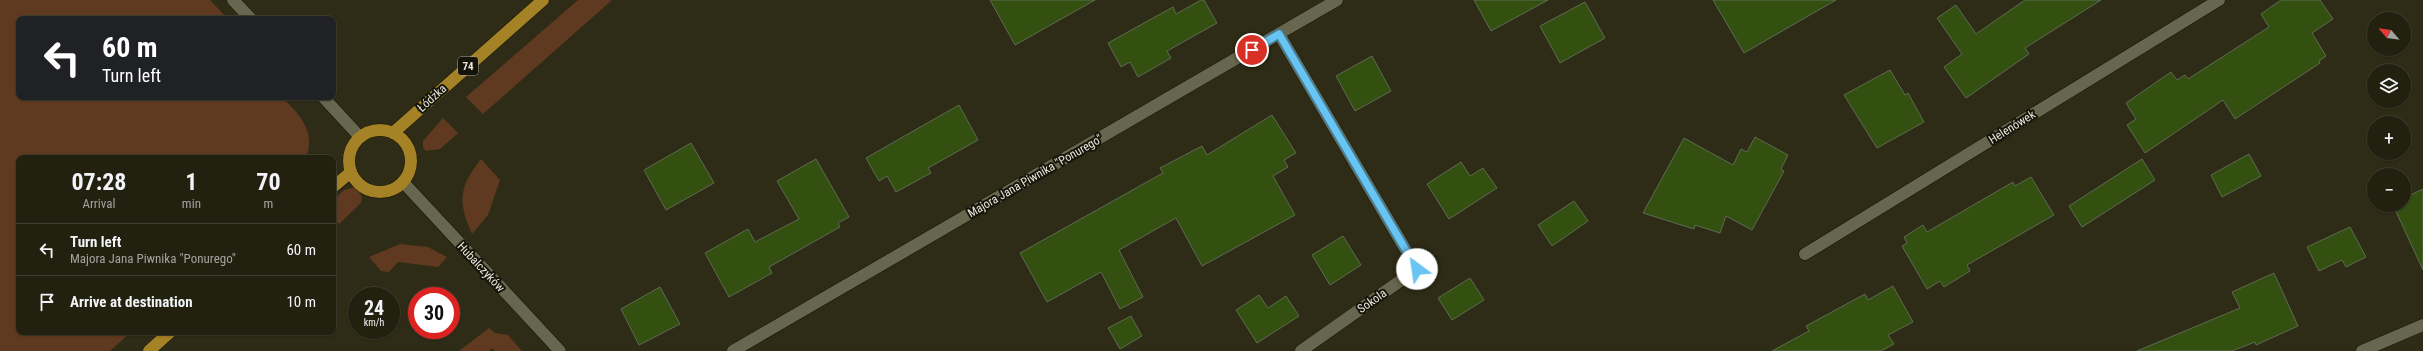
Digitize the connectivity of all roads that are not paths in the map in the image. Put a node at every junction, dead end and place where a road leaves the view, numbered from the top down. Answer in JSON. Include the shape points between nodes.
{"nodes":[{"id":1,"x":233,"y":0,"type":"edge"},
{"id":2,"x":543,"y":0,"type":"edge"},
{"id":3,"x":1337,"y":0,"type":"edge"},
{"id":4,"x":2219,"y":0,"type":"edge"},
{"id":5,"x":247,"y":16,"type":"edge"},
{"id":6,"x":1279,"y":34,"type":"junction"},
{"id":7,"x":326,"y":100,"type":"edge"},
{"id":8,"x":393,"y":133,"type":"junction"},
{"id":9,"x":360,"y":137,"type":"junction"},
{"id":10,"x":351,"y":172,"type":"junction"},
{"id":11,"x":403,"y":182,"type":"junction"},
{"id":12,"x":336,"y":184,"type":"edge"},
{"id":13,"x":1805,"y":254,"type":"dead end"},
{"id":14,"x":2423,"y":325,"type":"edge"},
{"id":15,"x":167,"y":335,"type":"edge"},
{"id":16,"x":149,"y":351,"type":"edge"},
{"id":17,"x":560,"y":351,"type":"edge"},
{"id":18,"x":733,"y":351,"type":"edge"},
{"id":19,"x":1301,"y":351,"type":"edge"},
{"id":20,"x":2362,"y":351,"type":"edge"}],
"edges":[{"from":1,"to":5,"type":"street"},
{"from":2,"to":8,"type":"main road","name":"Łódzka","number":"74"},
{"from":3,"to":6,"type":"street","name":"Majora Jana Piwnika \"Ponurego\""},
{"from":4,"to":13,"type":"street","name":"Helenówek"},
{"from":6,"to":18,"type":"street","name":"Majora Jana Piwnika \"Ponurego\""},
{"from":6,"to":19,"type":"street","name":"Sokola","via":[[1417,269]]},
{"from":7,"to":9,"type":"street"},
{"from":8,"to":9,"type":"main road","via":[[376,130]]},
{"from":8,"to":11,"type":"main road","via":[[405,142],[411,155],[410,170]]},
{"from":9,"to":10,"type":"main road","via":[[349,159]]},
{"from":10,"to":11,"type":"main road","via":[[360,185],[374,192],[390,191]]},
{"from":10,"to":12,"type":"main road"},
{"from":11,"to":17,"type":"street","name":"Hubalczyków"},
{"from":14,"to":20,"type":"street"},
{"from":15,"to":16,"type":"main road"}]}
